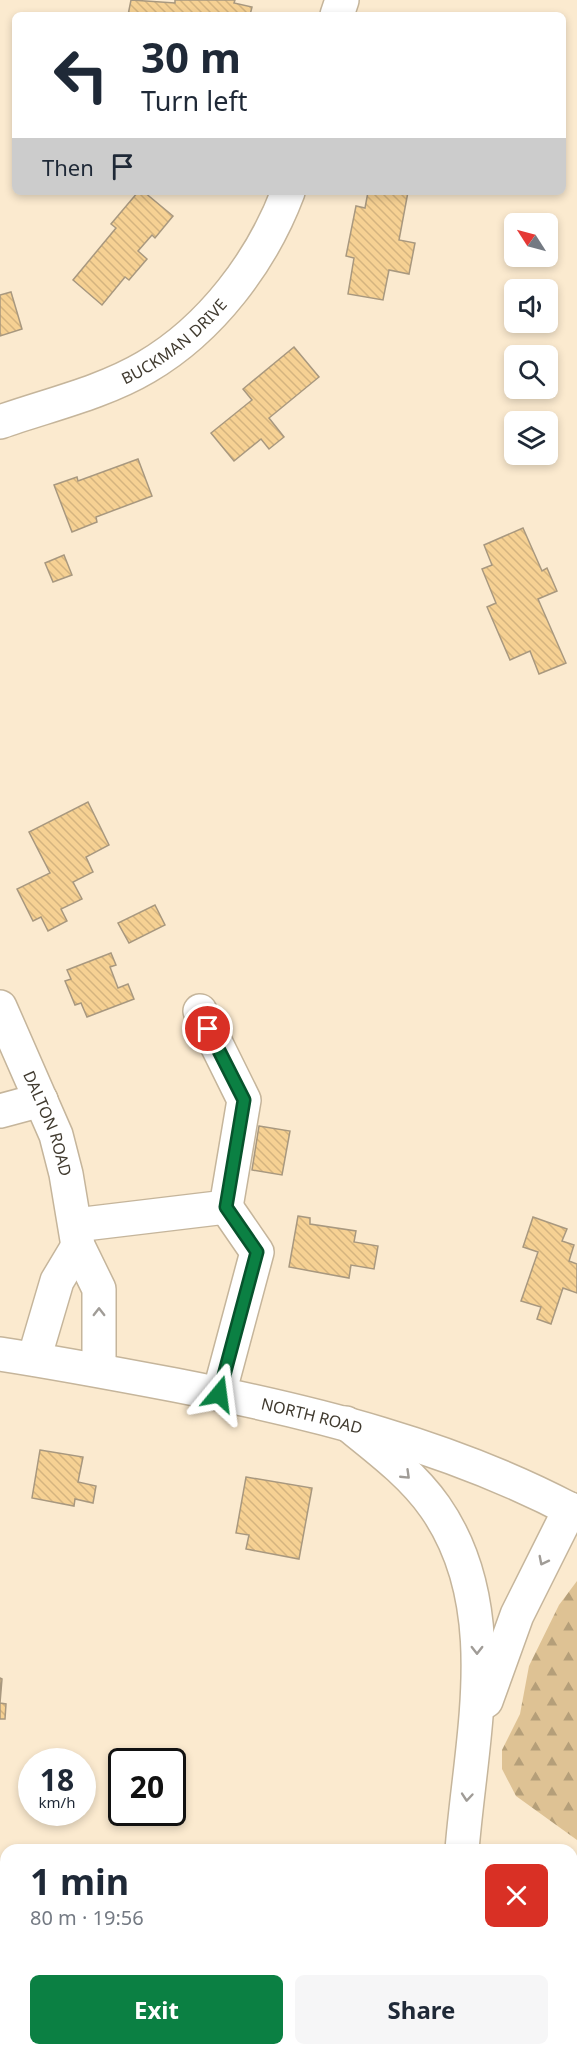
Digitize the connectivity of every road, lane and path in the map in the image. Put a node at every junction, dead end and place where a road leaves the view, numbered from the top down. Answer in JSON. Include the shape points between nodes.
{"nodes":[{"id":1,"x":287,"y":195,"type":"edge"},
{"id":2,"x":0,"y":422,"type":"edge"},
{"id":3,"x":0,"y":1007,"type":"edge"},
{"id":4,"x":200,"y":1011,"type":"dead end"},
{"id":5,"x":41,"y":1100,"type":"junction"},
{"id":6,"x":0,"y":1111,"type":"edge"},
{"id":7,"x":226,"y":1207,"type":"junction"},
{"id":8,"x":77,"y":1236,"type":"junction"},
{"id":9,"x":0,"y":1354,"type":"edge"},
{"id":10,"x":34,"y":1359,"type":"junction"},
{"id":11,"x":99,"y":1370,"type":"junction"},
{"id":12,"x":219,"y":1394,"type":"junction"},
{"id":13,"x":346,"y":1423,"type":"junction"},
{"id":14,"x":573,"y":1511,"type":"edge"},
{"id":15,"x":473,"y":1746,"type":"junction"},
{"id":16,"x":463,"y":1844,"type":"edge"}],
"edges":[{"from":1,"to":2,"type":"main road","name":"BUCKMAN DRIVE","via":[[274,226],[239,280],[182,342],[146,367],[106,386]]},
{"from":3,"to":5,"type":"main road","name":"DALTON ROAD"},
{"from":4,"to":7,"type":"main road","via":[[244,1100]]},
{"from":5,"to":6,"type":"main road"},
{"from":5,"to":8,"type":"main road","name":"DALTON ROAD","via":[[56,1135]]},
{"from":7,"to":8,"type":"main road"},
{"from":7,"to":12,"type":"main road","via":[[257,1252]]},
{"from":8,"to":10,"type":"main road","via":[[57,1281]]},
{"from":11,"to":8,"type":"main road","name":"DALTON ROAD","one_way":true,"via":[[99,1289]]},
{"from":9,"to":10,"type":"main road","name":"NORTH ROAD"},
{"from":10,"to":11,"type":"main road","name":"NORTH ROAD"},
{"from":11,"to":12,"type":"main road","name":"NORTH ROAD"},
{"from":12,"to":13,"type":"main road","name":"NORTH ROAD"},
{"from":13,"to":14,"type":"main road","name":"NORTH ROAD","via":[[486,1470]]},
{"from":13,"to":15,"type":"main road","one_way":true,"via":[[434,1505],[456,1543],[477,1620]]},
{"from":14,"to":15,"type":"main road","one_way":true,"via":[[510,1633]]},
{"from":15,"to":16,"type":"main road","one_way":true}]}
